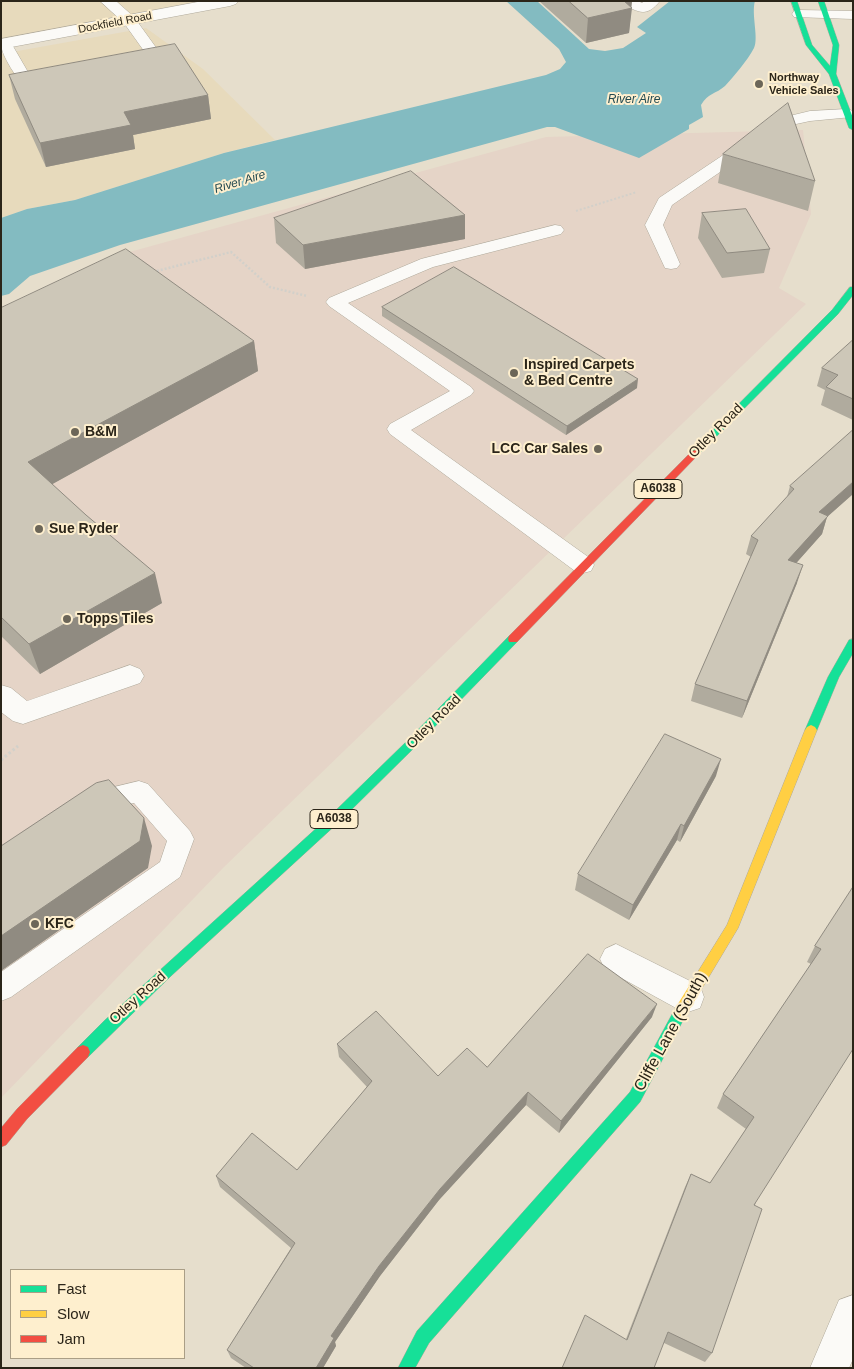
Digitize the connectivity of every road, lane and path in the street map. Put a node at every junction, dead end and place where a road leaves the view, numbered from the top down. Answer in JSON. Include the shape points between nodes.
{"nodes":[{"id":1,"x":107,"y":1,"type":"edge"},
{"id":2,"x":230,"y":1,"type":"edge"},
{"id":3,"x":627,"y":1,"type":"edge"},
{"id":4,"x":653,"y":1,"type":"edge"},
{"id":5,"x":796,"y":8,"type":"edge"},
{"id":6,"x":824,"y":8,"type":"edge"},
{"id":7,"x":853,"y":15,"type":"edge"},
{"id":8,"x":129,"y":20,"type":"junction"},
{"id":9,"x":3,"y":44,"type":"edge"},
{"id":10,"x":112,"y":62,"type":"edge"},
{"id":11,"x":61,"y":72,"type":"edge"},
{"id":12,"x":832,"y":74,"type":"junction"},
{"id":13,"x":850,"y":121,"type":"edge"},
{"id":14,"x":641,"y":190,"type":"dead end"},
{"id":15,"x":555,"y":230,"type":"joint"},
{"id":16,"x":671,"y":264,"type":"dead end"},
{"id":17,"x":148,"y":274,"type":"edge"},
{"id":18,"x":853,"y":289,"type":"edge"},
{"id":19,"x":335,"y":302,"type":"junction"},
{"id":20,"x":583,"y":565,"type":"junction"},
{"id":21,"x":853,"y":643,"type":"edge"},
{"id":22,"x":130,"y":676,"type":"dead end"},
{"id":23,"x":1,"y":696,"type":"edge"},
{"id":24,"x":74,"y":817,"type":"edge"},
{"id":25,"x":616,"y":959,"type":"dead end"},
{"id":26,"x":1,"y":988,"type":"edge"},
{"id":27,"x":688,"y":997,"type":"junction"},
{"id":28,"x":1,"y":1140,"type":"edge"},
{"id":29,"x":853,"y":1314,"type":"edge"},
{"id":30,"x":406,"y":1368,"type":"edge"},
{"id":31,"x":829,"y":1368,"type":"edge"}],
"edges":[{"from":1,"to":8,"type":"lane"},
{"from":2,"to":8,"type":"street","name":"Dockfield Road"},
{"from":3,"to":4,"type":"lane","via":[[643,9]]},
{"from":5,"to":6,"type":"lane"},
{"from":5,"to":12,"type":"main road","via":[[809,46]]},
{"from":6,"to":7,"type":"lane"},
{"from":6,"to":12,"type":"main road","via":[[836,45]]},
{"from":8,"to":9,"type":"street","name":"Dockfield Road"},
{"from":8,"to":10,"type":"lane","via":[[153,53]]},
{"from":9,"to":11,"type":"lane","via":[[22,75],[30,79]]},
{"from":12,"to":13,"type":"main road"},
{"from":13,"to":16,"type":"lane","via":[[810,116],[782,122],[665,202],[654,225]]},
{"from":14,"to":15,"type":"path","via":[[577,211]]},
{"from":15,"to":19,"type":"lane","via":[[427,263]]},
{"from":17,"to":19,"type":"path","via":[[230,252],[270,288]]},
{"from":18,"to":20,"type":"main road","name":"Otley Road","number":"A6038","via":[[835,312]]},
{"from":19,"to":20,"type":"lane","via":[[464,391],[397,429]]},
{"from":20,"to":28,"type":"main road","name":"Otley Road","number":"A6038","via":[[415,742],[126,1008],[22,1114]]},
{"from":21,"to":27,"type":"main road","name":"Cliffe Lane (South)","via":[[834,677],[732,928]]},
{"from":22,"to":23,"type":"street","via":[[23,714]]},
{"from":24,"to":26,"type":"lane","via":[[98,800],[139,791],[181,839],[171,869]]},
{"from":25,"to":27,"type":"street"},
{"from":27,"to":30,"type":"main road","name":"Cliffe Lane (South)","via":[[635,1097],[423,1337]]},
{"from":29,"to":31,"type":"street"}]}
